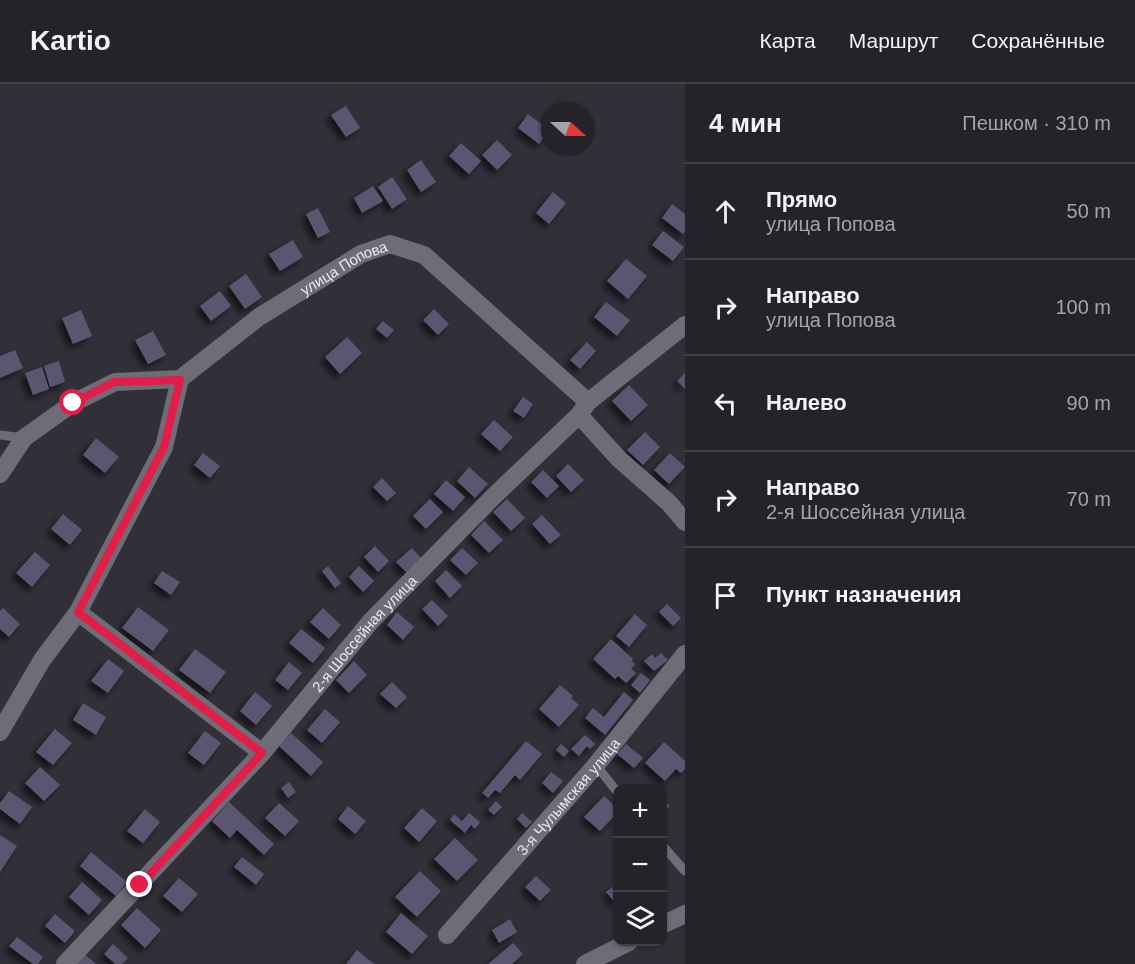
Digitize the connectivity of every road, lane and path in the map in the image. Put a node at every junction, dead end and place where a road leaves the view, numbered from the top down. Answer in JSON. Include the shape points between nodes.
{"nodes":[{"id":1,"x":685,"y":325,"type":"edge"},
{"id":2,"x":180,"y":380,"type":"junction"},
{"id":3,"x":584,"y":408,"type":"junction"},
{"id":4,"x":0,"y":435,"type":"edge"},
{"id":5,"x":24,"y":438,"type":"junction"},
{"id":6,"x":0,"y":474,"type":"edge"},
{"id":7,"x":685,"y":522,"type":"edge"},
{"id":8,"x":78,"y":612,"type":"junction"},
{"id":9,"x":685,"y":654,"type":"edge"},
{"id":10,"x":0,"y":732,"type":"edge"},
{"id":11,"x":262,"y":753,"type":"junction"},
{"id":12,"x":596,"y":765,"type":"junction"},
{"id":13,"x":613,"y":787,"type":"edge"},
{"id":14,"x":667,"y":850,"type":"edge"},
{"id":15,"x":685,"y":871,"type":"edge"},
{"id":16,"x":685,"y":914,"type":"edge"},
{"id":17,"x":667,"y":923,"type":"edge"},
{"id":18,"x":447,"y":935,"type":"dead end"},
{"id":19,"x":621,"y":946,"type":"edge"},
{"id":20,"x":65,"y":964,"type":"edge"},
{"id":21,"x":585,"y":964,"type":"edge"}],
"edges":[{"from":1,"to":3,"type":"street","name":"2-я Шоссейная улица"},
{"from":2,"to":3,"type":"street","name":"улица Попова","via":[[259,317],[361,254],[390,244],[424,255]]},
{"from":2,"to":5,"type":"street","via":[[114,382],[73,403]]},
{"from":2,"to":8,"type":"street","via":[[164,447]]},
{"from":3,"to":7,"type":"street","name":"улица Попова","via":[[620,459]]},
{"from":3,"to":11,"type":"street","name":"2-я Шоссейная улица","via":[[371,621]]},
{"from":4,"to":5,"type":"lane"},
{"from":5,"to":6,"type":"street"},
{"from":8,"to":10,"type":"street","via":[[42,660]]},
{"from":8,"to":11,"type":"street"},
{"from":9,"to":12,"type":"street","name":"3-я Чулымская улица"},
{"from":11,"to":20,"type":"street","name":"2-я Шоссейная улица"},
{"from":12,"to":13,"type":"lane"},
{"from":12,"to":18,"type":"street","name":"3-я Чулымская улица"},
{"from":14,"to":15,"type":"lane"},
{"from":16,"to":17,"type":"street"},
{"from":19,"to":21,"type":"street"}]}
